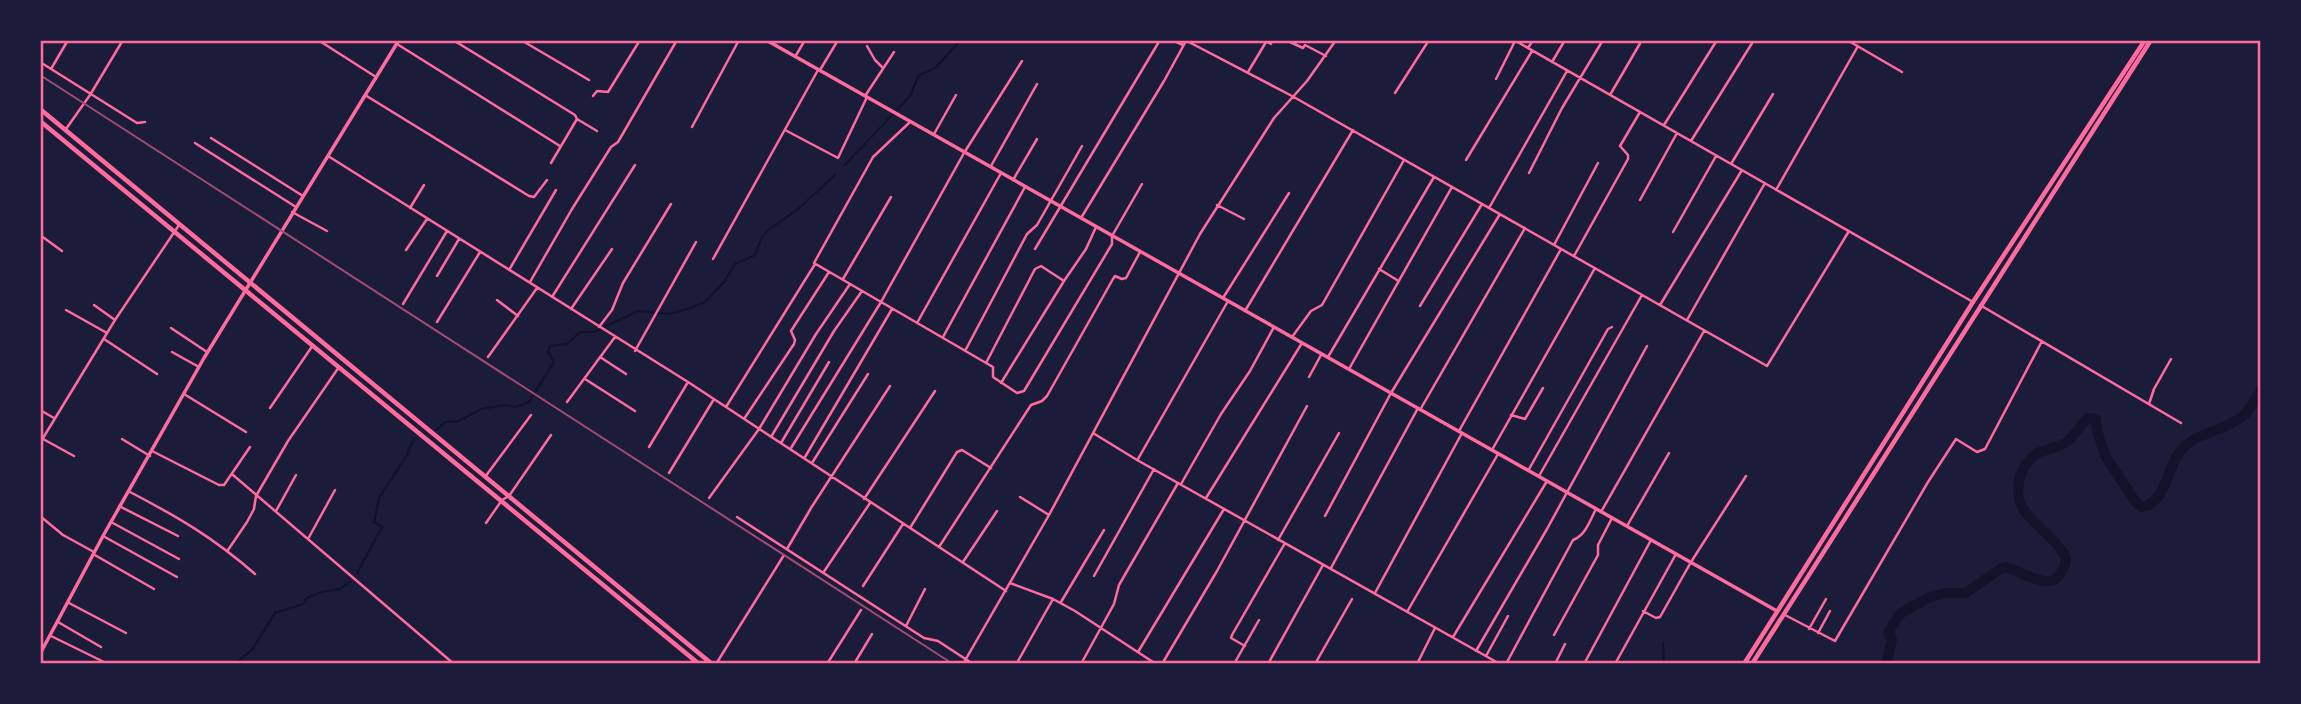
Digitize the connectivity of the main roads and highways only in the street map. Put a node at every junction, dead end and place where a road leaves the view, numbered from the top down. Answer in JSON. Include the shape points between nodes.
{"nodes":[{"id":1,"x":2145,"y":40,"type":"edge"},
{"id":2,"x":2151,"y":40,"type":"edge"},
{"id":3,"x":40,"y":109,"type":"edge"},
{"id":4,"x":40,"y":121,"type":"edge"},
{"id":5,"x":2036,"y":213,"type":"junction"},
{"id":6,"x":1878,"y":452,"type":"junction"},
{"id":7,"x":1886,"y":457,"type":"junction"},
{"id":8,"x":1863,"y":477,"type":"junction"},
{"id":9,"x":1871,"y":480,"type":"junction"},
{"id":10,"x":699,"y":664,"type":"edge"},
{"id":11,"x":714,"y":664,"type":"edge"},
{"id":12,"x":1744,"y":664,"type":"edge"},
{"id":13,"x":1752,"y":664,"type":"edge"}],
"edges":[{"from":1,"to":5,"type":"main road"},
{"from":2,"to":5,"type":"main road"},
{"from":3,"to":11,"type":"main road"},
{"from":4,"to":10,"type":"main road"},
{"from":5,"to":6,"type":"main road"},
{"from":5,"to":7,"type":"main road"},
{"from":6,"to":7,"type":"main road"},
{"from":6,"to":8,"type":"main road"},
{"from":7,"to":9,"type":"main road"},
{"from":8,"to":9,"type":"main road"},
{"from":8,"to":12,"type":"main road"},
{"from":9,"to":13,"type":"main road"}]}
